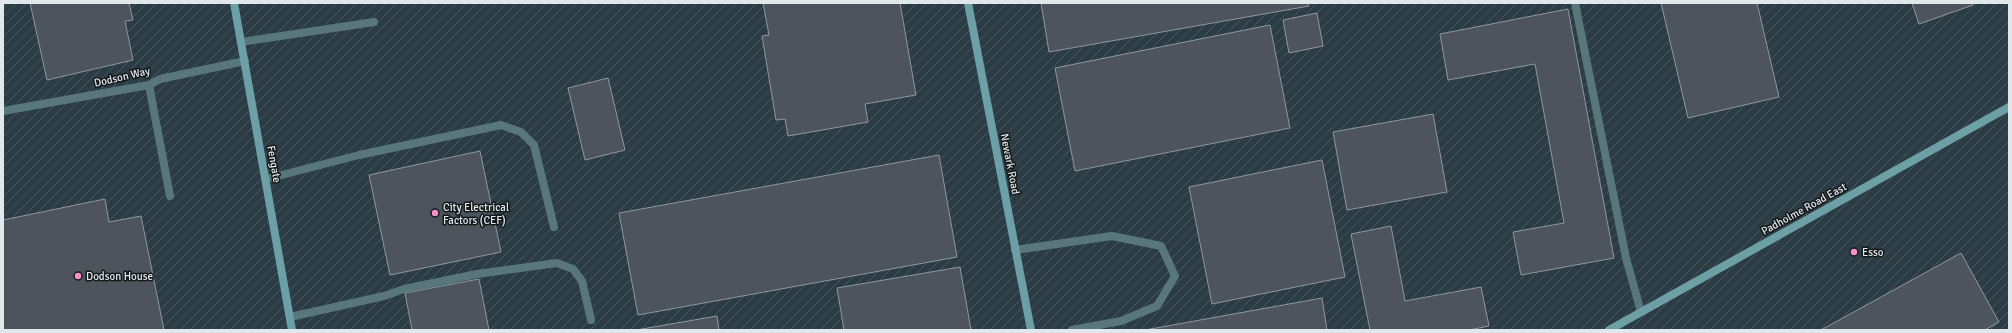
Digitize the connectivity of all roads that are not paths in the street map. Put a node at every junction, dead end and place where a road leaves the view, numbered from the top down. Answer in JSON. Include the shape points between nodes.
{"nodes":[{"id":1,"x":234,"y":3,"type":"edge"},
{"id":2,"x":968,"y":3,"type":"edge"},
{"id":3,"x":1575,"y":3,"type":"edge"},
{"id":4,"x":374,"y":22,"type":"dead end"},
{"id":5,"x":241,"y":42,"type":"junction"},
{"id":6,"x":245,"y":61,"type":"junction"},
{"id":7,"x":149,"y":84,"type":"junction"},
{"id":8,"x":2009,"y":107,"type":"edge"},
{"id":9,"x":3,"y":111,"type":"edge"},
{"id":10,"x":266,"y":179,"type":"junction"},
{"id":11,"x":170,"y":196,"type":"dead end"},
{"id":12,"x":554,"y":226,"type":"dead end"},
{"id":13,"x":1015,"y":250,"type":"junction"},
{"id":14,"x":1641,"y":312,"type":"junction"},
{"id":15,"x":290,"y":317,"type":"junction"},
{"id":16,"x":591,"y":320,"type":"dead end"},
{"id":17,"x":292,"y":330,"type":"edge"},
{"id":18,"x":1031,"y":330,"type":"edge"},
{"id":19,"x":1072,"y":330,"type":"edge"},
{"id":20,"x":1609,"y":330,"type":"edge"}],
"edges":[{"from":1,"to":5,"type":"street","name":"Fengate"},
{"from":2,"to":13,"type":"street","name":"Newark Road"},
{"from":3,"to":14,"type":"lane","via":[[1626,258]]},
{"from":4,"to":5,"type":"lane"},
{"from":5,"to":6,"type":"street","name":"Fengate"},
{"from":6,"to":7,"type":"lane","name":"Dodson Way","via":[[160,79]]},
{"from":6,"to":10,"type":"street","name":"Fengate"},
{"from":7,"to":9,"type":"lane","name":"Dodson Way"},
{"from":7,"to":11,"type":"lane"},
{"from":8,"to":14,"type":"street","name":"Padholme Road East"},
{"from":10,"to":12,"type":"lane","via":[[360,155],[501,125],[521,132],[534,145]]},
{"from":10,"to":15,"type":"street","name":"Fengate"},
{"from":13,"to":18,"type":"street","name":"Newark Road"},
{"from":13,"to":19,"type":"lane","via":[[1112,236],[1161,246],[1175,276],[1157,306],[1121,321]]},
{"from":14,"to":20,"type":"street","name":"Padholme Road East"},
{"from":15,"to":16,"type":"lane","via":[[477,274],[557,263],[573,269],[582,281]]},
{"from":15,"to":17,"type":"street","name":"Fengate"}]}
